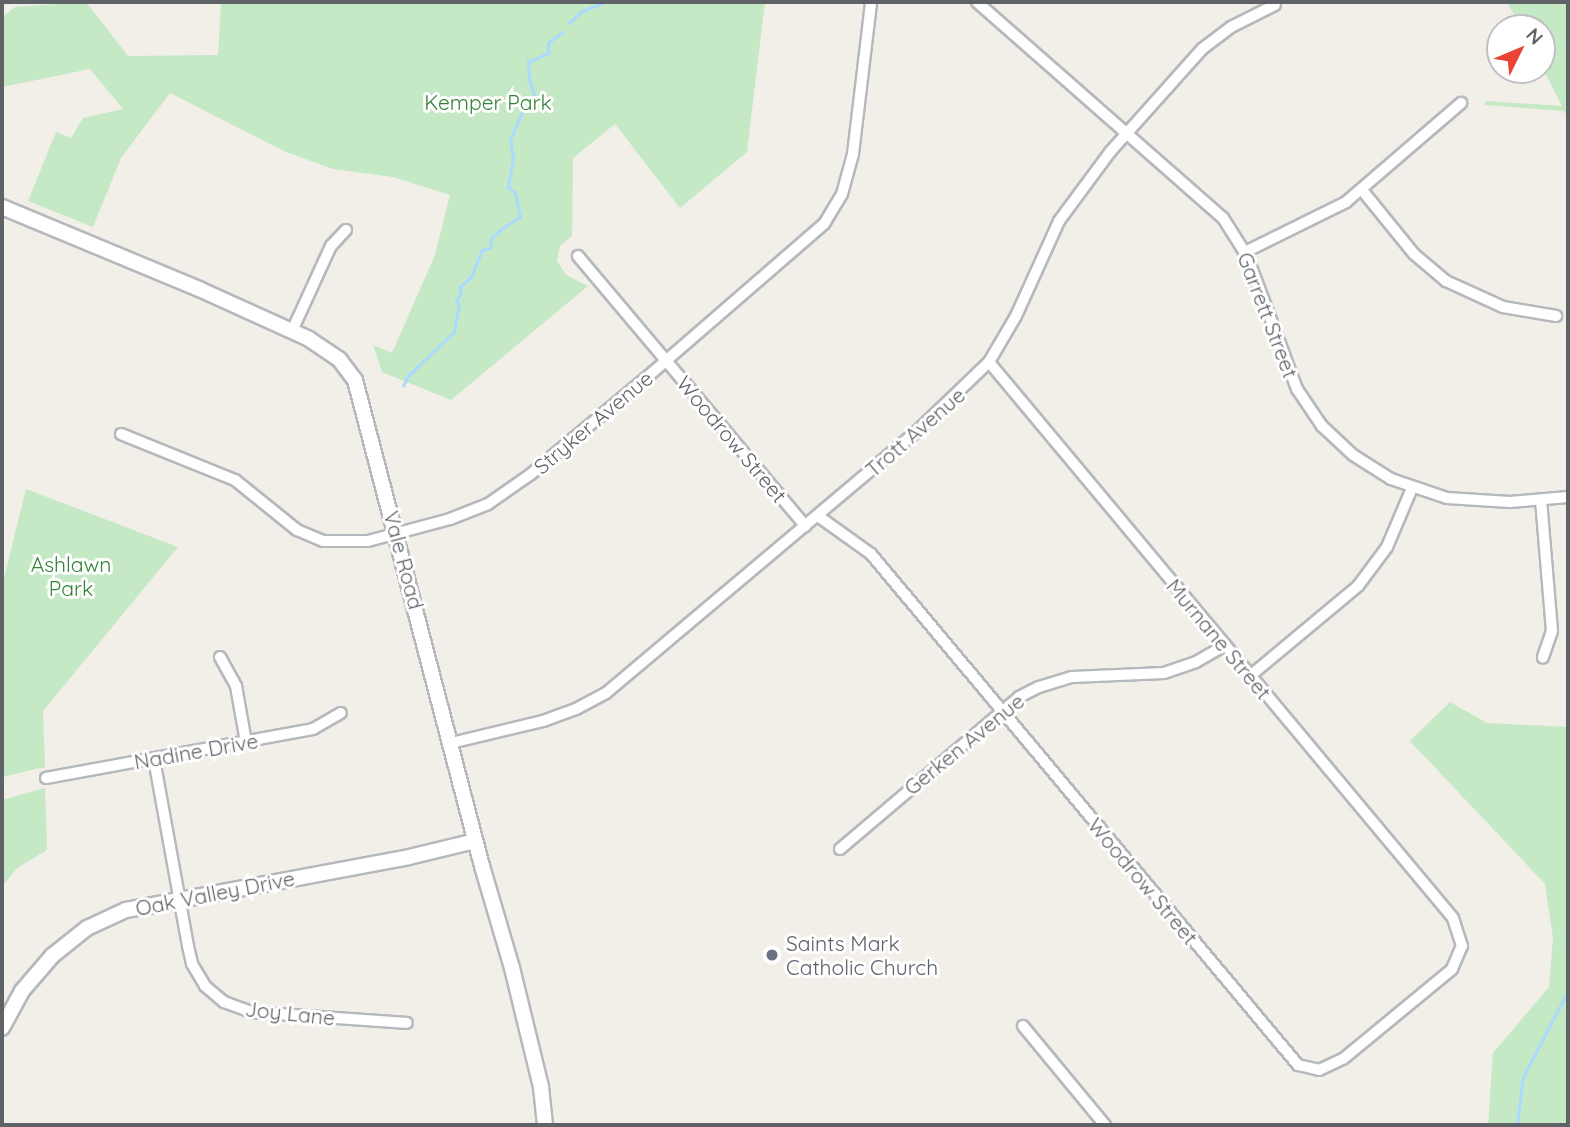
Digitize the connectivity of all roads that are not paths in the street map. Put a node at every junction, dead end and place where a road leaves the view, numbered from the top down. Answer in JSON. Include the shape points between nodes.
{"nodes":[{"id":1,"x":871,"y":2,"type":"edge"},
{"id":2,"x":976,"y":2,"type":"edge"},
{"id":3,"x":1275,"y":5,"type":"dead end"},
{"id":4,"x":1461,"y":103,"type":"dead end"},
{"id":5,"x":1128,"y":133,"type":"junction"},
{"id":6,"x":1362,"y":190,"type":"junction"},
{"id":7,"x":2,"y":207,"type":"edge"},
{"id":8,"x":346,"y":230,"type":"dead end"},
{"id":9,"x":1245,"y":252,"type":"junction"},
{"id":10,"x":578,"y":256,"type":"dead end"},
{"id":11,"x":1556,"y":316,"type":"dead end"},
{"id":12,"x":292,"y":331,"type":"junction"},
{"id":13,"x":666,"y":361,"type":"junction"},
{"id":14,"x":989,"y":362,"type":"junction"},
{"id":15,"x":121,"y":434,"type":"dead end"},
{"id":16,"x":1412,"y":488,"type":"junction"},
{"id":17,"x":1568,"y":497,"type":"edge"},
{"id":18,"x":1541,"y":500,"type":"junction"},
{"id":19,"x":818,"y":516,"type":"junction"},
{"id":20,"x":806,"y":526,"type":"junction"},
{"id":21,"x":397,"y":534,"type":"junction"},
{"id":22,"x":1225,"y":645,"type":"junction"},
{"id":23,"x":220,"y":657,"type":"dead end"},
{"id":24,"x":1544,"y":657,"type":"dead end"},
{"id":25,"x":1250,"y":676,"type":"junction"},
{"id":26,"x":1001,"y":711,"type":"junction"},
{"id":27,"x":341,"y":713,"type":"dead end"},
{"id":28,"x":246,"y":742,"type":"junction"},
{"id":29,"x":451,"y":743,"type":"junction"},
{"id":30,"x":154,"y":759,"type":"junction"},
{"id":31,"x":46,"y":778,"type":"dead end"},
{"id":32,"x":475,"y":841,"type":"junction"},
{"id":33,"x":840,"y":849,"type":"dead end"},
{"id":34,"x":179,"y":898,"type":"junction"},
{"id":35,"x":1450,"y":914,"type":"joint"},
{"id":36,"x":407,"y":1023,"type":"dead end"},
{"id":37,"x":1023,"y":1026,"type":"dead end"},
{"id":38,"x":2,"y":1028,"type":"edge"},
{"id":39,"x":545,"y":1125,"type":"edge"},
{"id":40,"x":1105,"y":1125,"type":"edge"}],
"edges":[{"from":1,"to":13,"type":"street","name":"Stryker Avenue","via":[[853,154],[834,209],[811,237]]},
{"from":2,"to":5,"type":"street","name":"Garrett Street"},
{"from":3,"to":5,"type":"street","name":"Trott Avenue","via":[[1208,44]]},
{"from":4,"to":6,"type":"street"},
{"from":5,"to":9,"type":"street","name":"Garrett Street","via":[[1209,204]]},
{"from":5,"to":14,"type":"street","name":"Trott Avenue","via":[[1065,212]]},
{"from":6,"to":9,"type":"street","via":[[1323,216]]},
{"from":6,"to":11,"type":"street","via":[[1414,254],[1446,281],[1503,307]]},
{"from":7,"to":12,"type":"main road","name":"Vale Road"},
{"from":8,"to":12,"type":"street","via":[[331,246]]},
{"from":9,"to":16,"type":"street","name":"Garrett Street","via":[[1288,370],[1309,408],[1353,455]]},
{"from":10,"to":13,"type":"street","name":"Woodrow Street"},
{"from":12,"to":21,"type":"main road","name":"Vale Road","via":[[332,354],[355,380]]},
{"from":13,"to":20,"type":"street","name":"Woodrow Street"},
{"from":13,"to":21,"type":"street","name":"Stryker Avenue","via":[[509,491],[463,514]]},
{"from":14,"to":19,"type":"street","name":"Trott Avenue"},
{"from":14,"to":22,"type":"street","name":"Murnane Street"},
{"from":15,"to":21,"type":"street","name":"Stryker Avenue","via":[[235,480],[310,536],[354,543]]},
{"from":16,"to":18,"type":"street","name":"Garrett Street","via":[[1447,498]]},
{"from":16,"to":25,"type":"street","via":[[1387,547],[1358,586]]},
{"from":17,"to":18,"type":"street","name":"Garrett Street"},
{"from":18,"to":24,"type":"street","via":[[1552,631]]},
{"from":19,"to":20,"type":"street","name":"Trott Avenue"},
{"from":19,"to":26,"type":"street","name":"Woodrow Street","via":[[871,554]]},
{"from":20,"to":29,"type":"street","name":"Trott Avenue","via":[[606,693],[543,721]]},
{"from":21,"to":29,"type":"main road","name":"Vale Road"},
{"from":22,"to":25,"type":"street","name":"Murnane Street"},
{"from":22,"to":26,"type":"street","name":"Gerken Avenue","via":[[1164,673],[1056,681],[1019,696]]},
{"from":23,"to":28,"type":"street","via":[[236,686]]},
{"from":25,"to":35,"type":"street","name":"Murnane Street"},
{"from":26,"to":33,"type":"street","name":"Gerken Avenue"},
{"from":26,"to":35,"type":"street","name":"Woodrow Street","via":[[1297,1065],[1319,1070],[1343,1059],[1452,969],[1462,946]]},
{"from":27,"to":28,"type":"street","name":"Nadine Drive","via":[[313,729]]},
{"from":28,"to":30,"type":"street","name":"Nadine Drive"},
{"from":29,"to":32,"type":"main road","name":"Vale Road"},
{"from":30,"to":31,"type":"street","name":"Nadine Drive"},
{"from":30,"to":34,"type":"street","name":"Joy Lane"},
{"from":32,"to":34,"type":"main road","name":"Oak Valley Drive"},
{"from":32,"to":39,"type":"main road","name":"Vale Road","via":[[532,1045]]},
{"from":34,"to":36,"type":"street","name":"Joy Lane","via":[[192,964],[205,986],[224,1002],[263,1013]]},
{"from":34,"to":38,"type":"main road","name":"Oak Valley Drive","via":[[126,910],[87,928],[37,972]]},
{"from":37,"to":40,"type":"street"}]}
